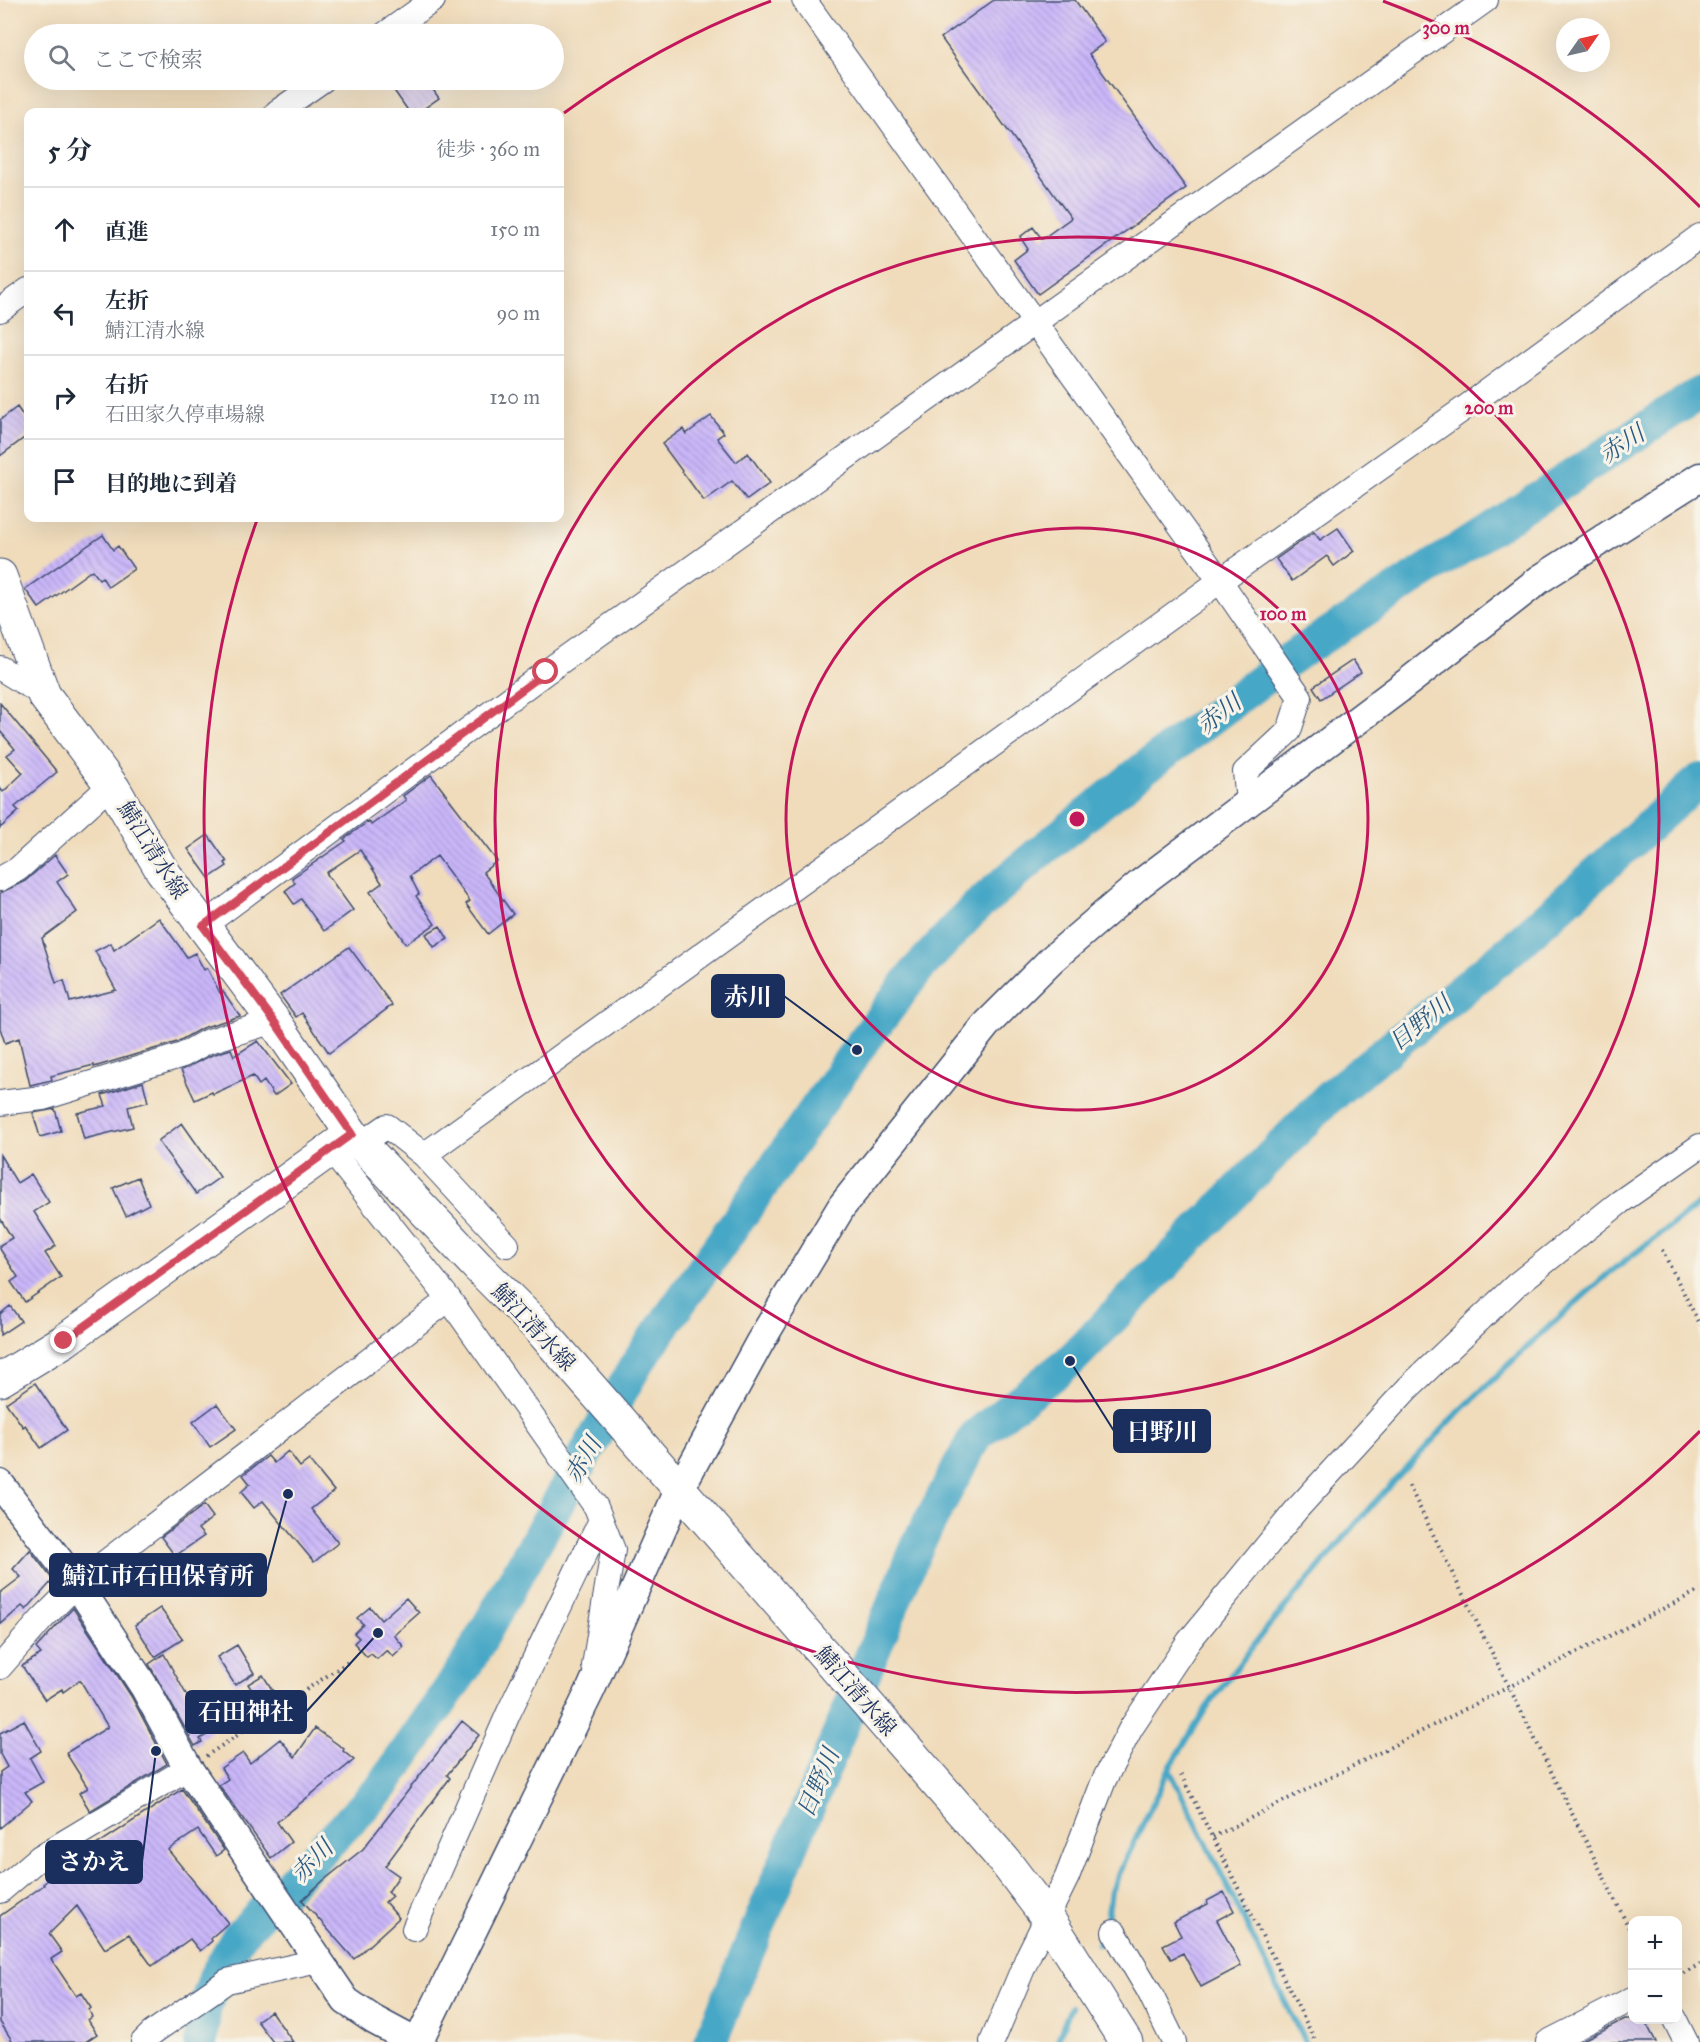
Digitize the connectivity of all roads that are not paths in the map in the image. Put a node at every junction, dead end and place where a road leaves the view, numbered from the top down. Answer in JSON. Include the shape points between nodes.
{"nodes":[{"id":1,"x":433,"y":0,"type":"edge"},
{"id":2,"x":804,"y":0,"type":"edge"},
{"id":3,"x":1486,"y":0,"type":"edge"},
{"id":4,"x":399,"y":24,"type":"edge"},
{"id":5,"x":309,"y":90,"type":"edge"},
{"id":6,"x":283,"y":108,"type":"edge"},
{"id":7,"x":1700,"y":237,"type":"edge"},
{"id":8,"x":24,"y":293,"type":"edge"},
{"id":9,"x":0,"y":310,"type":"edge"},
{"id":10,"x":1035,"y":323,"type":"junction"},
{"id":11,"x":1700,"y":477,"type":"edge"},
{"id":12,"x":0,"y":576,"type":"edge"},
{"id":13,"x":1220,"y":581,"type":"junction"},
{"id":14,"x":0,"y":668,"type":"edge"},
{"id":15,"x":44,"y":695,"type":"junction"},
{"id":16,"x":114,"y":789,"type":"junction"},
{"id":17,"x":1248,"y":801,"type":"junction"},
{"id":18,"x":0,"y":879,"type":"edge"},
{"id":19,"x":203,"y":926,"type":"junction"},
{"id":20,"x":274,"y":1021,"type":"junction"},
{"id":21,"x":0,"y":1103,"type":"edge"},
{"id":22,"x":348,"y":1142,"type":"junction"},
{"id":23,"x":1700,"y":1146,"type":"edge"},
{"id":24,"x":424,"y":1155,"type":"junction"},
{"id":25,"x":507,"y":1245,"type":"dead end"},
{"id":26,"x":449,"y":1299,"type":"junction"},
{"id":27,"x":0,"y":1380,"type":"edge"},
{"id":28,"x":0,"y":1484,"type":"edge"},
{"id":29,"x":690,"y":1501,"type":"junction"},
{"id":30,"x":601,"y":1520,"type":"junction"},
{"id":31,"x":77,"y":1584,"type":"junction"},
{"id":32,"x":0,"y":1667,"type":"edge"},
{"id":33,"x":591,"y":1689,"type":"junction"},
{"id":34,"x":188,"y":1768,"type":"junction"},
{"id":35,"x":0,"y":1891,"type":"edge"},
{"id":36,"x":1047,"y":1917,"type":"junction"},
{"id":37,"x":414,"y":1929,"type":"dead end"},
{"id":38,"x":1114,"y":1932,"type":"dead end"},
{"id":39,"x":318,"y":1961,"type":"junction"},
{"id":40,"x":1628,"y":2001,"type":"edge"},
{"id":41,"x":1677,"y":2024,"type":"edge"},
{"id":42,"x":1555,"y":2040,"type":"edge"},
{"id":43,"x":143,"y":2042,"type":"edge"},
{"id":44,"x":417,"y":2042,"type":"edge"},
{"id":45,"x":992,"y":2042,"type":"edge"},
{"id":46,"x":1126,"y":2042,"type":"edge"},
{"id":47,"x":1174,"y":2042,"type":"edge"},
{"id":48,"x":1686,"y":2042,"type":"edge"}],
"edges":[{"from":1,"to":4,"type":"street"},
{"from":2,"to":10,"type":"street"},
{"from":3,"to":10,"type":"street"},
{"from":5,"to":6,"type":"street"},
{"from":7,"to":13,"type":"street"},
{"from":8,"to":9,"type":"street"},
{"from":10,"to":13,"type":"street"},
{"from":10,"to":19,"type":"street","via":[[546,672]]},
{"from":11,"to":17,"type":"street","via":[[1540,579]]},
{"from":12,"to":15,"type":"main road","name":"鯖江清水線"},
{"from":13,"to":17,"type":"street","via":[[1300,697],[1289,731],[1245,772]]},
{"from":13,"to":24,"type":"street"},
{"from":14,"to":15,"type":"street"},
{"from":15,"to":16,"type":"main road","name":"鯖江清水線"},
{"from":16,"to":18,"type":"street","via":[[100,795],[18,869]]},
{"from":16,"to":19,"type":"main road","name":"鯖江清水線","via":[[161,869]]},
{"from":17,"to":29,"type":"street","via":[[1052,958],[986,1025],[842,1206],[760,1342]]},
{"from":19,"to":20,"type":"main road","name":"鯖江清水線"},
{"from":20,"to":21,"type":"street","via":[[206,1042],[183,1055],[43,1098]]},
{"from":20,"to":22,"type":"main road","name":"鯖江清水線"},
{"from":22,"to":24,"type":"street","via":[[387,1126]]},
{"from":22,"to":26,"type":"street"},
{"from":22,"to":27,"type":"main road","via":[[64,1341]]},
{"from":22,"to":29,"type":"main road","name":"鯖江清水線","via":[[537,1326]]},
{"from":23,"to":36,"type":"street","via":[[1620,1202],[1515,1285],[1408,1388],[1297,1509],[1189,1641],[1131,1728],[1104,1780],[1067,1877]]},
{"from":24,"to":25,"type":"street"},
{"from":26,"to":30,"type":"street","via":[[597,1507]]},
{"from":26,"to":31,"type":"street"},
{"from":28,"to":31,"type":"street"},
{"from":29,"to":33,"type":"street"},
{"from":29,"to":36,"type":"main road","name":"鯖江清水線","via":[[1003,1859]]},
{"from":30,"to":33,"type":"street","via":[[613,1550]]},
{"from":30,"to":37,"type":"street","via":[[508,1712]]},
{"from":31,"to":32,"type":"street"},
{"from":31,"to":34,"type":"street","via":[[145,1688]]},
{"from":33,"to":44,"type":"street"},
{"from":34,"to":35,"type":"street","via":[[40,1857]]},
{"from":34,"to":39,"type":"street"},
{"from":36,"to":45,"type":"street"},
{"from":36,"to":46,"type":"main road","name":"鯖江清水線"},
{"from":38,"to":47,"type":"street"},
{"from":39,"to":43,"type":"street","via":[[227,1981]]},
{"from":39,"to":44,"type":"street","via":[[346,2001]]},
{"from":40,"to":42,"type":"street"},
{"from":41,"to":48,"type":"street"}]}
